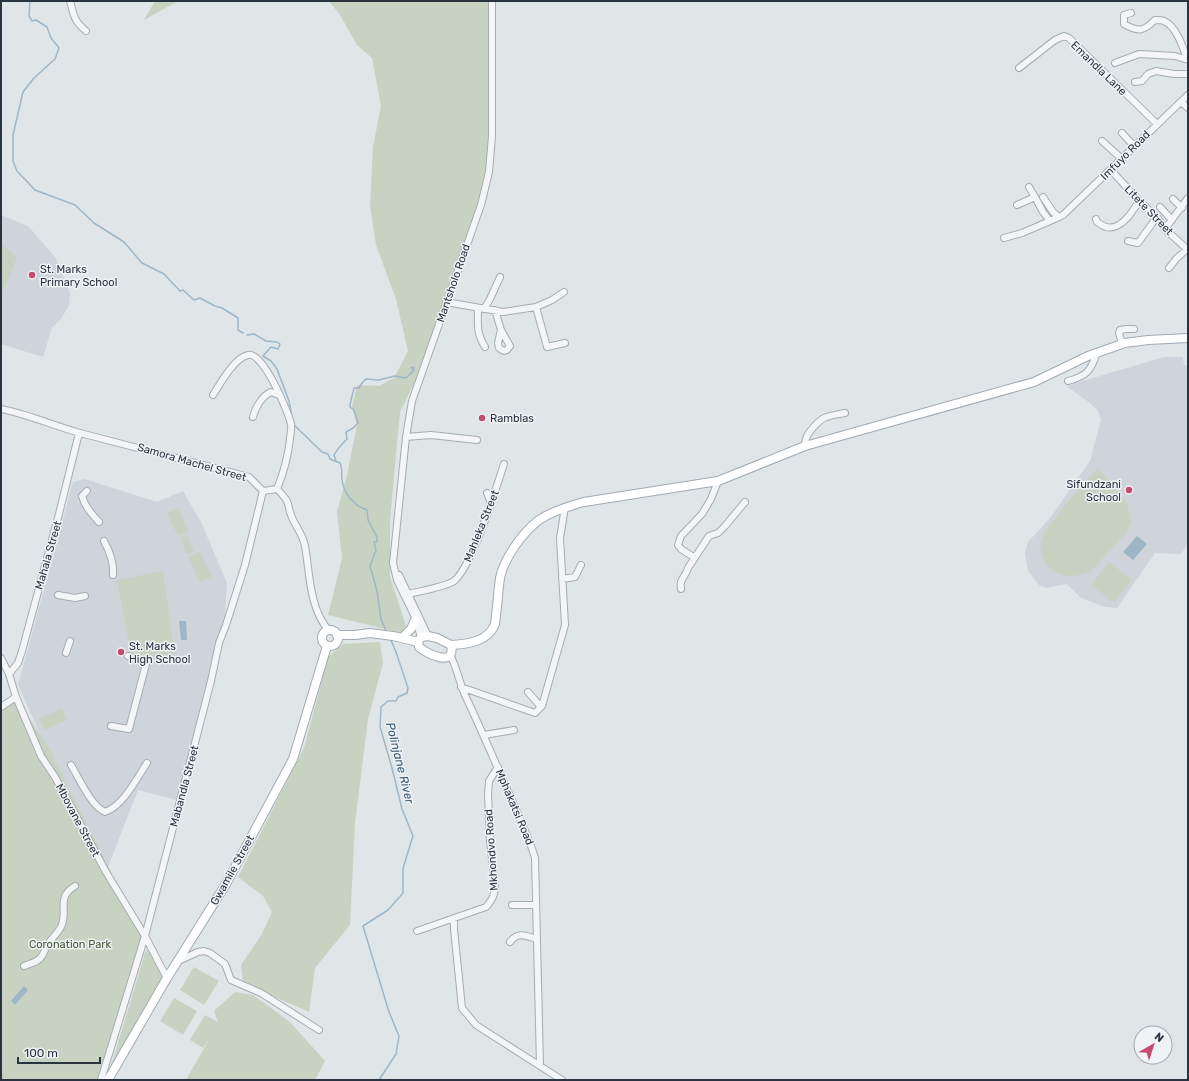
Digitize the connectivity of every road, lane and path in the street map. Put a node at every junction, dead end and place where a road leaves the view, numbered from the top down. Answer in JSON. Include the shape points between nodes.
{"nodes":[{"id":1,"x":70,"y":1,"type":"edge"},
{"id":2,"x":492,"y":1,"type":"edge"},
{"id":3,"x":1131,"y":13,"type":"dead end"},
{"id":4,"x":86,"y":31,"type":"dead end"},
{"id":5,"x":1188,"y":59,"type":"edge"},
{"id":6,"x":1115,"y":63,"type":"dead end"},
{"id":7,"x":1019,"y":68,"type":"dead end"},
{"id":8,"x":1188,"y":74,"type":"edge"},
{"id":9,"x":1136,"y":82,"type":"dead end"},
{"id":10,"x":1188,"y":95,"type":"edge"},
{"id":11,"x":1181,"y":102,"type":"junction"},
{"id":12,"x":1188,"y":108,"type":"edge"},
{"id":13,"x":1157,"y":124,"type":"junction"},
{"id":14,"x":1122,"y":133,"type":"dead end"},
{"id":15,"x":1102,"y":141,"type":"dead end"},
{"id":16,"x":1134,"y":146,"type":"junction"},
{"id":17,"x":1122,"y":159,"type":"junction"},
{"id":18,"x":1111,"y":170,"type":"junction"},
{"id":19,"x":1029,"y":187,"type":"dead end"},
{"id":20,"x":1035,"y":197,"type":"junction"},
{"id":21,"x":1043,"y":197,"type":"dead end"},
{"id":22,"x":1173,"y":198,"type":"dead end"},
{"id":23,"x":1188,"y":198,"type":"edge"},
{"id":24,"x":1140,"y":201,"type":"junction"},
{"id":25,"x":1016,"y":205,"type":"dead end"},
{"id":26,"x":1160,"y":207,"type":"dead end"},
{"id":27,"x":1182,"y":208,"type":"junction"},
{"id":28,"x":1061,"y":216,"type":"junction"},
{"id":29,"x":1157,"y":217,"type":"junction"},
{"id":30,"x":1096,"y":219,"type":"dead end"},
{"id":31,"x":1172,"y":220,"type":"junction"},
{"id":32,"x":1050,"y":221,"type":"junction"},
{"id":33,"x":1165,"y":229,"type":"junction"},
{"id":34,"x":1004,"y":238,"type":"dead end"},
{"id":35,"x":1128,"y":241,"type":"dead end"},
{"id":36,"x":1187,"y":249,"type":"edge"},
{"id":37,"x":1169,"y":268,"type":"dead end"},
{"id":38,"x":500,"y":277,"type":"dead end"},
{"id":39,"x":564,"y":292,"type":"dead end"},
{"id":40,"x":446,"y":302,"type":"junction"},
{"id":41,"x":536,"y":307,"type":"junction"},
{"id":42,"x":481,"y":309,"type":"junction"},
{"id":43,"x":494,"y":310,"type":"junction"},
{"id":44,"x":1134,"y":329,"type":"dead end"},
{"id":45,"x":501,"y":330,"type":"dead end"},
{"id":46,"x":1188,"y":338,"type":"edge"},
{"id":47,"x":565,"y":343,"type":"dead end"},
{"id":48,"x":1122,"y":344,"type":"junction"},
{"id":49,"x":485,"y":348,"type":"dead end"},
{"id":50,"x":1097,"y":352,"type":"junction"},
{"id":51,"x":1068,"y":381,"type":"dead end"},
{"id":52,"x":278,"y":395,"type":"junction"},
{"id":53,"x":213,"y":396,"type":"dead end"},
{"id":54,"x":1,"y":409,"type":"edge"},
{"id":55,"x":845,"y":413,"type":"dead end"},
{"id":56,"x":253,"y":417,"type":"dead end"},
{"id":57,"x":79,"y":433,"type":"junction"},
{"id":58,"x":406,"y":437,"type":"junction"},
{"id":59,"x":477,"y":440,"type":"dead end"},
{"id":60,"x":805,"y":446,"type":"junction"},
{"id":61,"x":504,"y":464,"type":"dead end"},
{"id":62,"x":718,"y":481,"type":"junction"},
{"id":63,"x":277,"y":489,"type":"junction"},
{"id":64,"x":87,"y":490,"type":"dead end"},
{"id":65,"x":264,"y":490,"type":"junction"},
{"id":66,"x":487,"y":493,"type":"dead end"},
{"id":67,"x":745,"y":502,"type":"dead end"},
{"id":68,"x":491,"y":503,"type":"junction"},
{"id":69,"x":565,"y":507,"type":"junction"},
{"id":70,"x":99,"y":522,"type":"dead end"},
{"id":71,"x":104,"y":541,"type":"dead end"},
{"id":72,"x":695,"y":558,"type":"junction"},
{"id":73,"x":581,"y":566,"type":"dead end"},
{"id":74,"x":113,"y":575,"type":"dead end"},
{"id":75,"x":562,"y":579,"type":"junction"},
{"id":76,"x":681,"y":589,"type":"dead end"},
{"id":77,"x":406,"y":594,"type":"junction"},
{"id":78,"x":58,"y":595,"type":"dead end"},
{"id":79,"x":85,"y":596,"type":"dead end"},
{"id":80,"x":415,"y":620,"type":"junction"},
{"id":81,"x":328,"y":631,"type":"junction"},
{"id":82,"x":337,"y":635,"type":"junction"},
{"id":83,"x":402,"y":638,"type":"junction"},
{"id":84,"x":422,"y":638,"type":"junction"},
{"id":85,"x":70,"y":642,"type":"dead end"},
{"id":86,"x":451,"y":645,"type":"junction"},
{"id":87,"x":327,"y":646,"type":"junction"},
{"id":88,"x":66,"y":653,"type":"dead end"},
{"id":89,"x":450,"y":655,"type":"junction"},
{"id":90,"x":128,"y":656,"type":"dead end"},
{"id":91,"x":1,"y":658,"type":"edge"},
{"id":92,"x":9,"y":674,"type":"junction"},
{"id":93,"x":461,"y":687,"type":"junction"},
{"id":94,"x":528,"y":692,"type":"dead end"},
{"id":95,"x":16,"y":698,"type":"junction"},
{"id":96,"x":1,"y":707,"type":"edge"},
{"id":97,"x":540,"y":707,"type":"junction"},
{"id":98,"x":111,"y":726,"type":"dead end"},
{"id":99,"x":514,"y":730,"type":"dead end"},
{"id":100,"x":484,"y":735,"type":"junction"},
{"id":101,"x":147,"y":763,"type":"dead end"},
{"id":102,"x":71,"y":765,"type":"dead end"},
{"id":103,"x":498,"y":767,"type":"junction"},
{"id":104,"x":75,"y":886,"type":"dead end"},
{"id":105,"x":512,"y":905,"type":"dead end"},
{"id":106,"x":536,"y":905,"type":"junction"},
{"id":107,"x":454,"y":918,"type":"junction"},
{"id":108,"x":416,"y":931,"type":"dead end"},
{"id":109,"x":145,"y":936,"type":"junction"},
{"id":110,"x":537,"y":939,"type":"junction"},
{"id":111,"x":510,"y":942,"type":"dead end"},
{"id":112,"x":178,"y":961,"type":"junction"},
{"id":113,"x":24,"y":966,"type":"dead end"},
{"id":114,"x":167,"y":978,"type":"junction"},
{"id":115,"x":319,"y":1030,"type":"dead end"},
{"id":116,"x":540,"y":1065,"type":"junction"},
{"id":117,"x":101,"y":1080,"type":"edge"},
{"id":118,"x":108,"y":1080,"type":"edge"},
{"id":119,"x":562,"y":1080,"type":"edge"}],
"edges":[{"from":1,"to":4,"type":"street","via":[[78,24]]},
{"from":2,"to":40,"type":"street","name":"Mantsholo Road","via":[[492,136],[489,172],[481,205]]},
{"from":3,"to":5,"type":"street","via":[[1124,15],[1124,24],[1133,30],[1143,29],[1155,20],[1164,21],[1173,27]]},
{"from":5,"to":6,"type":"street","via":[[1139,54]]},
{"from":7,"to":13,"type":"street","name":"Emandla Lane","via":[[1055,40],[1064,36],[1069,38]]},
{"from":8,"to":9,"type":"street","via":[[1156,71],[1148,74],[1142,81]]},
{"from":10,"to":11,"type":"street","name":"Imfuyo Road"},
{"from":11,"to":12,"type":"street"},
{"from":11,"to":13,"type":"street","name":"Imfuyo Road"},
{"from":13,"to":16,"type":"street","name":"Imfuyo Road"},
{"from":14,"to":16,"type":"street"},
{"from":15,"to":17,"type":"street"},
{"from":16,"to":17,"type":"street","name":"Imfuyo Road"},
{"from":17,"to":18,"type":"street","name":"Imfuyo Road"},
{"from":18,"to":24,"type":"street","name":"Litete Street"},
{"from":18,"to":28,"type":"street","name":"Imfuyo Road"},
{"from":19,"to":20,"type":"street"},
{"from":20,"to":25,"type":"street"},
{"from":20,"to":32,"type":"street"},
{"from":21,"to":28,"type":"street","via":[[1053,212]]},
{"from":22,"to":27,"type":"street"},
{"from":23,"to":27,"type":"street"},
{"from":24,"to":29,"type":"street","name":"Litete Street"},
{"from":24,"to":30,"type":"street","via":[[1129,217],[1116,226],[1107,227]]},
{"from":26,"to":31,"type":"street"},
{"from":27,"to":31,"type":"street"},
{"from":28,"to":32,"type":"street","name":"Imfuyo Road"},
{"from":29,"to":33,"type":"street","name":"Litete Street"},
{"from":29,"to":35,"type":"street","via":[[1138,243]]},
{"from":31,"to":33,"type":"street"},
{"from":32,"to":34,"type":"street","name":"Imfuyo Road"},
{"from":33,"to":36,"type":"street","name":"Litete Street"},
{"from":36,"to":37,"type":"street"},
{"from":38,"to":42,"type":"street","via":[[490,299]]},
{"from":39,"to":41,"type":"street"},
{"from":40,"to":42,"type":"street"},
{"from":40,"to":58,"type":"street","name":"Mantsholo Road","via":[[412,401]]},
{"from":41,"to":43,"type":"street","via":[[503,312]]},
{"from":41,"to":47,"type":"street","via":[[547,347]]},
{"from":42,"to":43,"type":"street"},
{"from":42,"to":49,"type":"street","via":[[479,339]]},
{"from":43,"to":45,"type":"street"},
{"from":44,"to":48,"type":"street","via":[[1120,330]]},
{"from":46,"to":48,"type":"main road"},
{"from":48,"to":50,"type":"main road"},
{"from":50,"to":51,"type":"street","via":[[1094,363],[1086,374]]},
{"from":50,"to":60,"type":"main road","via":[[1034,382]]},
{"from":52,"to":53,"type":"street","via":[[269,372],[252,354],[246,355],[230,369]]},
{"from":52,"to":56,"type":"street","via":[[271,392],[267,394],[254,410]]},
{"from":52,"to":63,"type":"street","via":[[291,425],[287,459]]},
{"from":54,"to":57,"type":"street","name":"Samora Machel Street"},
{"from":55,"to":60,"type":"street","via":[[819,420],[805,438]]},
{"from":57,"to":65,"type":"street","name":"Samora Machel Street","via":[[250,477]]},
{"from":57,"to":92,"type":"street","name":"Mahala Street","via":[[62,506],[22,651]]},
{"from":58,"to":59,"type":"street","via":[[431,435]]},
{"from":58,"to":77,"type":"street","name":"Mantsholo Road","via":[[393,562]]},
{"from":60,"to":62,"type":"main road"},
{"from":61,"to":68,"type":"street","name":"Mahleka Street"},
{"from":62,"to":69,"type":"main road"},
{"from":62,"to":72,"type":"street","via":[[702,514],[681,536],[678,545]]},
{"from":63,"to":65,"type":"street"},
{"from":63,"to":81,"type":"street","via":[[286,500],[291,516],[301,532],[316,607],[321,622]]},
{"from":64,"to":70,"type":"street","via":[[82,496],[84,502]]},
{"from":65,"to":109,"type":"street","name":"Mabandla Street","via":[[245,565],[219,643]]},
{"from":66,"to":68,"type":"street"},
{"from":67,"to":72,"type":"street","via":[[718,533],[709,536]]},
{"from":68,"to":77,"type":"street","name":"Mahleka Street","via":[[470,558],[454,581],[444,586]]},
{"from":69,"to":75,"type":"street","via":[[560,538]]},
{"from":69,"to":86,"type":"main road","via":[[539,520],[520,539],[508,557],[501,577],[495,624],[488,635],[476,641]]},
{"from":71,"to":74,"type":"street","via":[[112,558]]},
{"from":72,"to":76,"type":"street","via":[[682,578]]},
{"from":73,"to":75,"type":"street","via":[[575,577]]},
{"from":75,"to":97,"type":"street","via":[[565,625]]},
{"from":77,"to":80,"type":"street","name":"Mantsholo Road"},
{"from":77,"to":84,"type":"street","name":"Mantsholo Road"},
{"from":78,"to":79,"type":"street","via":[[75,598]]},
{"from":80,"to":83,"type":"main road","via":[[411,630]]},
{"from":80,"to":84,"type":"street","name":"Mantsholo Road"},
{"from":81,"to":82,"type":"main road","via":[[333,631]]},
{"from":81,"to":87,"type":"main road","via":[[322,638]]},
{"from":82,"to":83,"type":"main road","via":[[370,633]]},
{"from":82,"to":87,"type":"main road","via":[[335,644]]},
{"from":83,"to":84,"type":"main road"},
{"from":84,"to":86,"type":"main road","via":[[437,638]]},
{"from":84,"to":89,"type":"main road","via":[[419,647],[432,656],[442,658]]},
{"from":85,"to":88,"type":"street"},
{"from":86,"to":89,"type":"main road"},
{"from":87,"to":112,"type":"main road","name":"Gwamile Street","via":[[293,759],[226,884]]},
{"from":89,"to":93,"type":"street","name":"Mphakatsi Road"},
{"from":90,"to":98,"type":"street","via":[[146,664],[129,729]]},
{"from":91,"to":92,"type":"street","name":"Mbovane Street"},
{"from":92,"to":95,"type":"street","name":"Mbovane Street"},
{"from":93,"to":97,"type":"street","via":[[535,713]]},
{"from":93,"to":100,"type":"street","name":"Mphakatsi Road"},
{"from":94,"to":97,"type":"street"},
{"from":95,"to":96,"type":"street"},
{"from":95,"to":109,"type":"street","name":"Mbovane Street","via":[[41,756]]},
{"from":99,"to":100,"type":"street"},
{"from":100,"to":103,"type":"street","name":"Mphakatsi Road"},
{"from":101,"to":102,"type":"street","via":[[126,796],[115,807],[105,812],[95,803]]},
{"from":103,"to":106,"type":"street","name":"Mphakatsi Road","via":[[527,833],[535,858]]},
{"from":103,"to":107,"type":"street","name":"Mkhondvo Road","via":[[489,781],[488,794],[495,894],[486,907]]},
{"from":104,"to":113,"type":"street","via":[[64,896],[61,926],[44,954],[39,960]]},
{"from":105,"to":106,"type":"street"},
{"from":106,"to":110,"type":"street","name":"Mphakatsi Road"},
{"from":107,"to":108,"type":"street","name":"Mkhondvo Road"},
{"from":107,"to":116,"type":"street","via":[[462,1008],[476,1025]]},
{"from":109,"to":114,"type":"street","name":"Mbovane Street"},
{"from":109,"to":117,"type":"street","name":"Mabandla Street"},
{"from":110,"to":111,"type":"street","via":[[519,935]]},
{"from":110,"to":116,"type":"street","name":"Mphakatsi Road"},
{"from":112,"to":114,"type":"main road","name":"Gwamile Street"},
{"from":112,"to":115,"type":"street","via":[[198,952],[210,953],[225,964],[231,980],[261,993]]},
{"from":114,"to":118,"type":"main road","name":"Gwamile Street"},
{"from":116,"to":119,"type":"street"}]}
